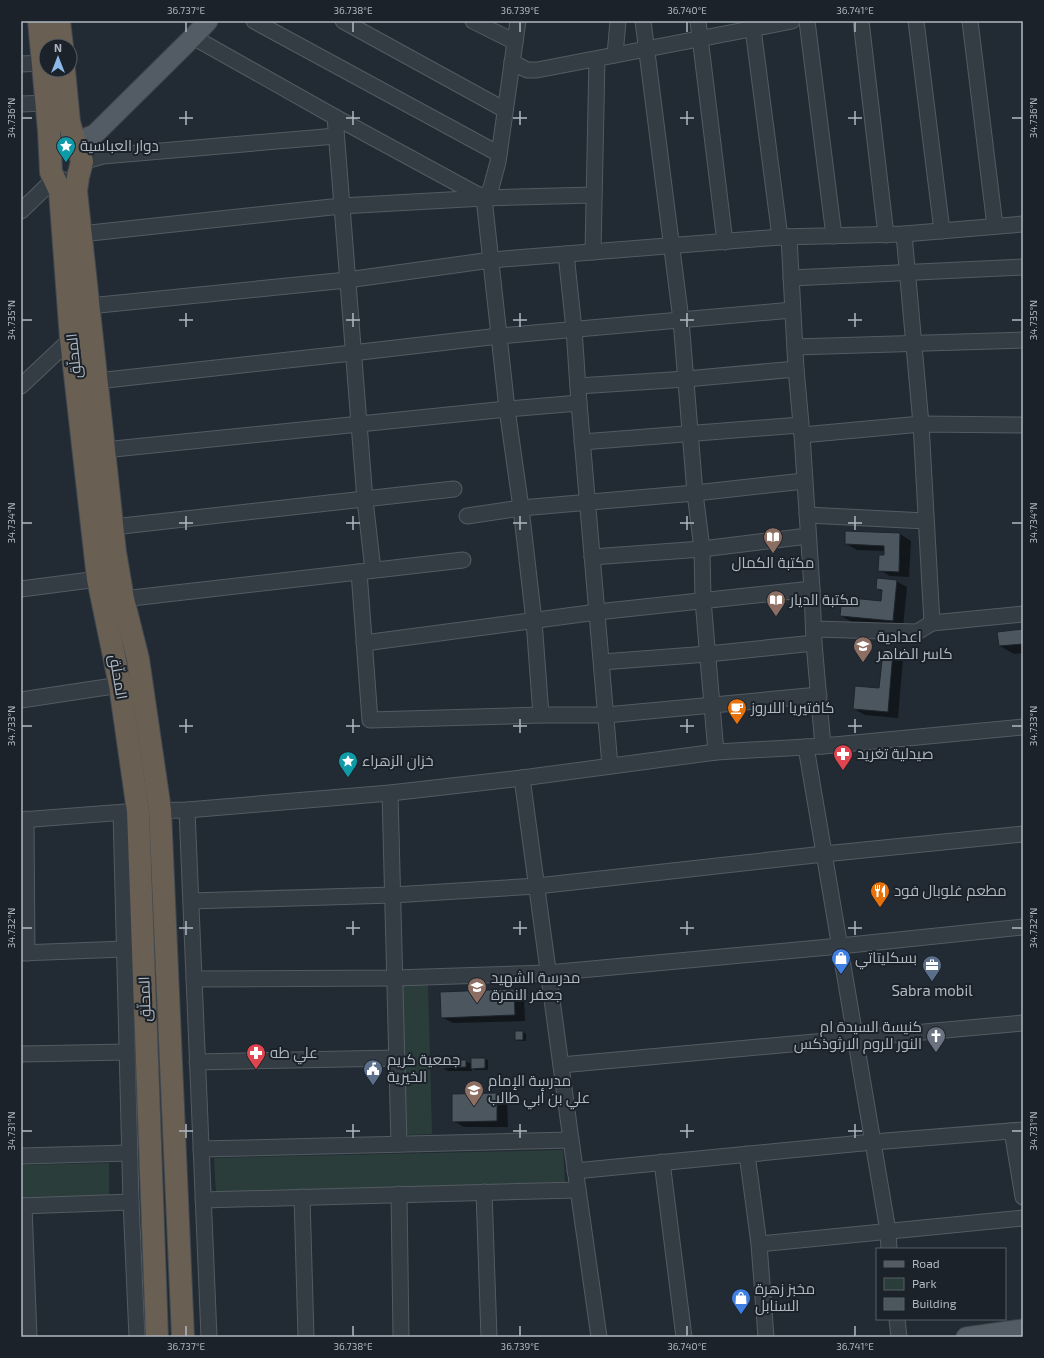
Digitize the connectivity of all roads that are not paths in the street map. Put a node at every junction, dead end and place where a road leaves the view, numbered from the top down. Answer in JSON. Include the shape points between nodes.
{"nodes":[{"id":1,"x":39,"y":21,"type":"edge"},
{"id":2,"x":59,"y":21,"type":"edge"},
{"id":3,"x":208,"y":21,"type":"edge"},
{"id":4,"x":254,"y":21,"type":"edge"},
{"id":5,"x":343,"y":21,"type":"edge"},
{"id":6,"x":473,"y":21,"type":"edge"},
{"id":7,"x":518,"y":21,"type":"edge"},
{"id":8,"x":618,"y":21,"type":"edge"},
{"id":9,"x":643,"y":21,"type":"edge"},
{"id":10,"x":698,"y":21,"type":"edge"},
{"id":11,"x":792,"y":21,"type":"edge"},
{"id":12,"x":807,"y":21,"type":"edge"},
{"id":13,"x":860,"y":21,"type":"edge"},
{"id":14,"x":916,"y":21,"type":"edge"},
{"id":15,"x":970,"y":21,"type":"edge"},
{"id":16,"x":753,"y":25,"type":"edge"},
{"id":17,"x":193,"y":37,"type":"junction"},
{"id":18,"x":41,"y":38,"type":"edge"},
{"id":19,"x":61,"y":38,"type":"edge"},
{"id":20,"x":701,"y":39,"type":"junction"},
{"id":21,"x":515,"y":42,"type":"junction"},
{"id":22,"x":648,"y":49,"type":"junction"},
{"id":23,"x":615,"y":55,"type":"junction"},
{"id":24,"x":597,"y":59,"type":"junction"},
{"id":25,"x":512,"y":62,"type":"junction"},
{"id":26,"x":38,"y":63,"type":"edge"},
{"id":27,"x":21,"y":64,"type":"edge"},
{"id":28,"x":44,"y":78,"type":"edge"},
{"id":29,"x":65,"y":78,"type":"edge"},
{"id":30,"x":46,"y":103,"type":"junction"},
{"id":31,"x":21,"y":104,"type":"edge"},
{"id":32,"x":505,"y":110,"type":"junction"},
{"id":33,"x":335,"y":117,"type":"junction"},
{"id":34,"x":336,"y":136,"type":"junction"},
{"id":35,"x":50,"y":153,"type":"junction"},
{"id":36,"x":499,"y":154,"type":"junction"},
{"id":37,"x":78,"y":160,"type":"junction"},
{"id":38,"x":56,"y":183,"type":"junction"},
{"id":39,"x":594,"y":195,"type":"junction"},
{"id":40,"x":484,"y":198,"type":"junction"},
{"id":41,"x":342,"y":206,"type":"junction"},
{"id":42,"x":21,"y":211,"type":"edge"},
{"id":43,"x":1023,"y":224,"type":"edge"},
{"id":44,"x":995,"y":226,"type":"junction"},
{"id":45,"x":942,"y":231,"type":"junction"},
{"id":46,"x":81,"y":234,"type":"junction"},
{"id":47,"x":904,"y":234,"type":"junction"},
{"id":48,"x":886,"y":235,"type":"junction"},
{"id":49,"x":834,"y":236,"type":"junction"},
{"id":50,"x":784,"y":237,"type":"junction"},
{"id":51,"x":725,"y":242,"type":"junction"},
{"id":52,"x":672,"y":246,"type":"junction"},
{"id":53,"x":593,"y":252,"type":"junction"},
{"id":54,"x":566,"y":254,"type":"junction"},
{"id":55,"x":491,"y":260,"type":"junction"},
{"id":56,"x":1023,"y":267,"type":"edge"},
{"id":57,"x":906,"y":272,"type":"junction"},
{"id":58,"x":791,"y":278,"type":"junction"},
{"id":59,"x":347,"y":280,"type":"junction"},
{"id":60,"x":89,"y":306,"type":"junction"},
{"id":61,"x":792,"y":310,"type":"junction"},
{"id":62,"x":681,"y":320,"type":"junction"},
{"id":63,"x":574,"y":329,"type":"junction"},
{"id":64,"x":499,"y":336,"type":"junction"},
{"id":65,"x":72,"y":340,"type":"junction"},
{"id":66,"x":1023,"y":340,"type":"edge"},
{"id":67,"x":914,"y":343,"type":"junction"},
{"id":68,"x":795,"y":347,"type":"junction"},
{"id":69,"x":352,"y":353,"type":"junction"},
{"id":70,"x":796,"y":369,"type":"junction"},
{"id":71,"x":686,"y":379,"type":"junction"},
{"id":72,"x":97,"y":381,"type":"junction"},
{"id":73,"x":21,"y":386,"type":"edge"},
{"id":74,"x":578,"y":386,"type":"junction"},
{"id":75,"x":579,"y":403,"type":"junction"},
{"id":76,"x":507,"y":409,"type":"junction"},
{"id":77,"x":360,"y":424,"type":"junction"},
{"id":78,"x":921,"y":424,"type":"junction"},
{"id":79,"x":1023,"y":425,"type":"edge"},
{"id":80,"x":801,"y":430,"type":"junction"},
{"id":81,"x":690,"y":433,"type":"junction"},
{"id":82,"x":582,"y":442,"type":"junction"},
{"id":83,"x":104,"y":450,"type":"junction"},
{"id":84,"x":804,"y":481,"type":"junction"},
{"id":85,"x":454,"y":489,"type":"dead end"},
{"id":86,"x":695,"y":493,"type":"junction"},
{"id":87,"x":364,"y":500,"type":"junction"},
{"id":88,"x":588,"y":502,"type":"junction"},
{"id":89,"x":521,"y":508,"type":"junction"},
{"id":90,"x":807,"y":514,"type":"junction"},
{"id":91,"x":467,"y":516,"type":"dead end"},
{"id":92,"x":926,"y":521,"type":"junction"},
{"id":93,"x":113,"y":527,"type":"junction"},
{"id":94,"x":808,"y":536,"type":"junction"},
{"id":95,"x":702,"y":549,"type":"junction"},
{"id":96,"x":592,"y":558,"type":"junction"},
{"id":97,"x":463,"y":560,"type":"dead end"},
{"id":98,"x":366,"y":571,"type":"junction"},
{"id":99,"x":98,"y":579,"type":"junction"},
{"id":100,"x":812,"y":589,"type":"junction"},
{"id":101,"x":21,"y":590,"type":"edge"},
{"id":102,"x":123,"y":599,"type":"junction"},
{"id":103,"x":703,"y":600,"type":"junction"},
{"id":104,"x":597,"y":612,"type":"junction"},
{"id":105,"x":1023,"y":614,"type":"edge"},
{"id":106,"x":534,"y":620,"type":"junction"},
{"id":107,"x":932,"y":623,"type":"junction"},
{"id":108,"x":814,"y":636,"type":"junction"},
{"id":109,"x":364,"y":643,"type":"junction"},
{"id":110,"x":708,"y":654,"type":"junction"},
{"id":111,"x":602,"y":662,"type":"junction"},
{"id":112,"x":120,"y":684,"type":"junction"},
{"id":113,"x":819,"y":696,"type":"junction"},
{"id":114,"x":21,"y":700,"type":"edge"},
{"id":115,"x":712,"y":706,"type":"junction"},
{"id":116,"x":541,"y":715,"type":"junction"},
{"id":117,"x":606,"y":715,"type":"junction"},
{"id":118,"x":1023,"y":727,"type":"edge"},
{"id":119,"x":823,"y":746,"type":"junction"},
{"id":120,"x":806,"y":747,"type":"junction"},
{"id":121,"x":716,"y":752,"type":"junction"},
{"id":122,"x":610,"y":766,"type":"junction"},
{"id":123,"x":522,"y":778,"type":"junction"},
{"id":124,"x":390,"y":792,"type":"junction"},
{"id":125,"x":160,"y":810,"type":"junction"},
{"id":126,"x":187,"y":810,"type":"junction"},
{"id":127,"x":129,"y":812,"type":"junction"},
{"id":128,"x":23,"y":819,"type":"edge"},
{"id":129,"x":1023,"y":834,"type":"edge"},
{"id":130,"x":824,"y":854,"type":"junction"},
{"id":131,"x":537,"y":886,"type":"junction"},
{"id":132,"x":393,"y":895,"type":"junction"},
{"id":133,"x":191,"y":900,"type":"junction"},
{"id":134,"x":1023,"y":928,"type":"edge"},
{"id":135,"x":840,"y":946,"type":"junction"},
{"id":136,"x":124,"y":949,"type":"junction"},
{"id":137,"x":24,"y":953,"type":"edge"},
{"id":138,"x":548,"y":973,"type":"junction"},
{"id":139,"x":395,"y":978,"type":"junction"},
{"id":140,"x":194,"y":979,"type":"junction"},
{"id":141,"x":1023,"y":1023,"type":"edge"},
{"id":142,"x":855,"y":1038,"type":"junction"},
{"id":143,"x":127,"y":1052,"type":"junction"},
{"id":144,"x":21,"y":1054,"type":"edge"},
{"id":145,"x":397,"y":1058,"type":"junction"},
{"id":146,"x":197,"y":1062,"type":"junction"},
{"id":147,"x":561,"y":1065,"type":"junction"},
{"id":148,"x":1017,"y":1130,"type":"edge"},
{"id":149,"x":571,"y":1140,"type":"junction"},
{"id":150,"x":873,"y":1142,"type":"junction"},
{"id":151,"x":399,"y":1144,"type":"junction"},
{"id":152,"x":201,"y":1149,"type":"junction"},
{"id":153,"x":129,"y":1153,"type":"junction"},
{"id":154,"x":747,"y":1154,"type":"junction"},
{"id":155,"x":21,"y":1156,"type":"edge"},
{"id":156,"x":662,"y":1162,"type":"junction"},
{"id":157,"x":576,"y":1171,"type":"junction"},
{"id":158,"x":578,"y":1190,"type":"junction"},
{"id":159,"x":484,"y":1192,"type":"junction"},
{"id":160,"x":399,"y":1194,"type":"junction"},
{"id":161,"x":302,"y":1197,"type":"junction"},
{"id":162,"x":1023,"y":1197,"type":"edge"},
{"id":163,"x":203,"y":1200,"type":"junction"},
{"id":164,"x":131,"y":1202,"type":"junction"},
{"id":165,"x":22,"y":1206,"type":"edge"},
{"id":166,"x":1023,"y":1218,"type":"edge"},
{"id":167,"x":888,"y":1231,"type":"junction"},
{"id":168,"x":759,"y":1244,"type":"junction"},
{"id":169,"x":890,"y":1248,"type":"edge"},
{"id":170,"x":897,"y":1320,"type":"edge"},
{"id":171,"x":1023,"y":1329,"type":"edge"},
{"id":172,"x":29,"y":1337,"type":"edge"},
{"id":173,"x":137,"y":1337,"type":"edge"},
{"id":174,"x":157,"y":1337,"type":"edge"},
{"id":175,"x":183,"y":1337,"type":"edge"},
{"id":176,"x":210,"y":1337,"type":"edge"},
{"id":177,"x":306,"y":1337,"type":"edge"},
{"id":178,"x":401,"y":1337,"type":"edge"},
{"id":179,"x":488,"y":1337,"type":"edge"},
{"id":180,"x":598,"y":1337,"type":"edge"},
{"id":181,"x":684,"y":1337,"type":"edge"},
{"id":182,"x":766,"y":1337,"type":"edge"},
{"id":183,"x":899,"y":1337,"type":"edge"},
{"id":184,"x":966,"y":1337,"type":"edge"}],
"edges":[{"from":1,"to":18,"type":"highway","name":"المحلّق"},
{"from":2,"to":19,"type":"highway"},
{"from":3,"to":17,"type":"main road"},
{"from":4,"to":36,"type":"street"},
{"from":5,"to":32,"type":"street"},
{"from":6,"to":21,"type":"street"},
{"from":7,"to":21,"type":"street"},
{"from":8,"to":23,"type":"street"},
{"from":9,"to":22,"type":"street"},
{"from":10,"to":20,"type":"street"},
{"from":11,"to":16,"type":"street"},
{"from":12,"to":49,"type":"street"},
{"from":13,"to":48,"type":"street"},
{"from":14,"to":45,"type":"street"},
{"from":15,"to":44,"type":"street"},
{"from":16,"to":20,"type":"street"},
{"from":16,"to":50,"type":"street"},
{"from":17,"to":33,"type":"street"},
{"from":17,"to":37,"type":"main road","via":[[95,134]]},
{"from":20,"to":22,"type":"street"},
{"from":20,"to":51,"type":"street"},
{"from":21,"to":25,"type":"street"},
{"from":22,"to":23,"type":"street"},
{"from":22,"to":52,"type":"street"},
{"from":23,"to":24,"type":"street"},
{"from":24,"to":25,"type":"street","via":[[538,70],[527,70]]},
{"from":24,"to":39,"type":"street"},
{"from":25,"to":32,"type":"street"},
{"from":26,"to":27,"type":"street"},
{"from":28,"to":30,"type":"highway","name":"المحلّق"},
{"from":29,"to":37,"type":"highway","name":"المحلّق","via":[[69,122]]},
{"from":30,"to":31,"type":"street"},
{"from":30,"to":35,"type":"highway","name":"المحلّق"},
{"from":32,"to":36,"type":"street"},
{"from":33,"to":34,"type":"street"},
{"from":33,"to":40,"type":"street"},
{"from":34,"to":37,"type":"street"},
{"from":34,"to":41,"type":"street"},
{"from":35,"to":37,"type":"main road"},
{"from":35,"to":38,"type":"highway","name":"المحلّق","via":[[51,172]]},
{"from":36,"to":40,"type":"street","via":[[491,188]]},
{"from":37,"to":38,"type":"street"},
{"from":37,"to":46,"type":"highway","name":"المحلّق","via":[[76,191]]},
{"from":38,"to":42,"type":"street","via":[[47,186]]},
{"from":38,"to":65,"type":"highway","name":"المحلّق","via":[[60,191]]},
{"from":39,"to":40,"type":"street"},
{"from":39,"to":53,"type":"street"},
{"from":40,"to":41,"type":"street"},
{"from":40,"to":55,"type":"street"},
{"from":41,"to":46,"type":"street"},
{"from":41,"to":59,"type":"street"},
{"from":43,"to":44,"type":"street"},
{"from":44,"to":45,"type":"street"},
{"from":45,"to":47,"type":"street"},
{"from":46,"to":60,"type":"highway","name":"المحلّق"},
{"from":47,"to":48,"type":"street"},
{"from":47,"to":57,"type":"street"},
{"from":48,"to":49,"type":"street"},
{"from":49,"to":50,"type":"street"},
{"from":50,"to":51,"type":"street"},
{"from":50,"to":58,"type":"street"},
{"from":51,"to":52,"type":"street"},
{"from":52,"to":53,"type":"street"},
{"from":52,"to":62,"type":"street"},
{"from":53,"to":54,"type":"street"},
{"from":54,"to":55,"type":"street"},
{"from":54,"to":63,"type":"street"},
{"from":55,"to":59,"type":"street"},
{"from":55,"to":64,"type":"street"},
{"from":56,"to":57,"type":"street"},
{"from":57,"to":58,"type":"street"},
{"from":57,"to":67,"type":"street"},
{"from":58,"to":61,"type":"street"},
{"from":59,"to":60,"type":"street"},
{"from":59,"to":69,"type":"street"},
{"from":60,"to":72,"type":"highway","name":"المحلّق"},
{"from":61,"to":62,"type":"street"},
{"from":61,"to":68,"type":"street"},
{"from":62,"to":63,"type":"street"},
{"from":62,"to":71,"type":"street"},
{"from":63,"to":64,"type":"street"},
{"from":63,"to":74,"type":"street"},
{"from":64,"to":69,"type":"street"},
{"from":64,"to":76,"type":"street"},
{"from":65,"to":73,"type":"street"},
{"from":65,"to":99,"type":"highway","name":"المحلّق"},
{"from":66,"to":67,"type":"street"},
{"from":67,"to":68,"type":"street"},
{"from":67,"to":78,"type":"street"},
{"from":68,"to":70,"type":"street"},
{"from":69,"to":72,"type":"street"},
{"from":69,"to":77,"type":"street"},
{"from":70,"to":71,"type":"street"},
{"from":70,"to":80,"type":"street"},
{"from":71,"to":74,"type":"street"},
{"from":71,"to":81,"type":"street"},
{"from":72,"to":83,"type":"highway","name":"المحلّق"},
{"from":74,"to":75,"type":"street"},
{"from":75,"to":76,"type":"street"},
{"from":75,"to":82,"type":"street"},
{"from":76,"to":77,"type":"street"},
{"from":76,"to":89,"type":"street"},
{"from":77,"to":83,"type":"street"},
{"from":77,"to":87,"type":"street"},
{"from":78,"to":79,"type":"street"},
{"from":78,"to":80,"type":"street"},
{"from":78,"to":92,"type":"street"},
{"from":80,"to":81,"type":"street"},
{"from":80,"to":84,"type":"street"},
{"from":81,"to":82,"type":"street"},
{"from":81,"to":86,"type":"street"},
{"from":82,"to":88,"type":"street"},
{"from":83,"to":93,"type":"highway","name":"المحلّق"},
{"from":84,"to":86,"type":"street"},
{"from":84,"to":90,"type":"street"},
{"from":85,"to":87,"type":"street"},
{"from":86,"to":88,"type":"street"},
{"from":86,"to":95,"type":"street"},
{"from":87,"to":93,"type":"street"},
{"from":87,"to":98,"type":"street"},
{"from":88,"to":89,"type":"street"},
{"from":88,"to":96,"type":"street"},
{"from":89,"to":91,"type":"street"},
{"from":89,"to":106,"type":"street"},
{"from":90,"to":92,"type":"street"},
{"from":90,"to":94,"type":"street"},
{"from":92,"to":107,"type":"street"},
{"from":93,"to":102,"type":"highway","name":"المحلّق"},
{"from":94,"to":95,"type":"street"},
{"from":94,"to":100,"type":"street"},
{"from":95,"to":96,"type":"street"},
{"from":95,"to":103,"type":"street"},
{"from":96,"to":104,"type":"street"},
{"from":97,"to":98,"type":"street"},
{"from":98,"to":102,"type":"street"},
{"from":98,"to":109,"type":"street"},
{"from":99,"to":101,"type":"street"},
{"from":99,"to":112,"type":"highway","name":"المحلّق"},
{"from":100,"to":103,"type":"street"},
{"from":100,"to":108,"type":"street"},
{"from":102,"to":125,"type":"highway","name":"المحلّق","via":[[138,659]]},
{"from":103,"to":104,"type":"street"},
{"from":103,"to":110,"type":"street"},
{"from":104,"to":106,"type":"street"},
{"from":104,"to":111,"type":"street"},
{"from":105,"to":107,"type":"street"},
{"from":106,"to":109,"type":"street"},
{"from":106,"to":116,"type":"street"},
{"from":107,"to":108,"type":"street","via":[[917,632]]},
{"from":108,"to":110,"type":"street"},
{"from":108,"to":113,"type":"street"},
{"from":109,"to":116,"type":"street","via":[[370,720]]},
{"from":110,"to":111,"type":"street"},
{"from":110,"to":115,"type":"street"},
{"from":111,"to":117,"type":"street"},
{"from":112,"to":114,"type":"street"},
{"from":112,"to":127,"type":"highway","name":"المحلّق"},
{"from":113,"to":115,"type":"street"},
{"from":113,"to":119,"type":"street"},
{"from":115,"to":117,"type":"street"},
{"from":115,"to":121,"type":"street"},
{"from":116,"to":117,"type":"street"},
{"from":117,"to":122,"type":"street"},
{"from":118,"to":119,"type":"street"},
{"from":119,"to":120,"type":"street"},
{"from":120,"to":121,"type":"street"},
{"from":120,"to":130,"type":"street"},
{"from":121,"to":122,"type":"street"},
{"from":122,"to":123,"type":"street"},
{"from":123,"to":124,"type":"street"},
{"from":123,"to":131,"type":"street"},
{"from":124,"to":126,"type":"street"},
{"from":124,"to":132,"type":"street"},
{"from":125,"to":126,"type":"street"},
{"from":125,"to":127,"type":"street"},
{"from":125,"to":175,"type":"highway","name":"المحلّق"},
{"from":126,"to":133,"type":"street"},
{"from":127,"to":128,"type":"street"},
{"from":127,"to":136,"type":"street"},
{"from":127,"to":174,"type":"highway","name":"المحلّق"},
{"from":128,"to":137,"type":"street"},
{"from":129,"to":130,"type":"street"},
{"from":130,"to":131,"type":"street"},
{"from":130,"to":135,"type":"street"},
{"from":131,"to":132,"type":"street"},
{"from":131,"to":138,"type":"street"},
{"from":132,"to":133,"type":"street"},
{"from":132,"to":139,"type":"street"},
{"from":133,"to":140,"type":"street"},
{"from":134,"to":135,"type":"street"},
{"from":135,"to":138,"type":"street"},
{"from":135,"to":142,"type":"street"},
{"from":136,"to":137,"type":"street"},
{"from":136,"to":143,"type":"street"},
{"from":138,"to":139,"type":"street"},
{"from":138,"to":147,"type":"street"},
{"from":139,"to":140,"type":"street"},
{"from":139,"to":145,"type":"street"},
{"from":140,"to":146,"type":"street"},
{"from":141,"to":142,"type":"street"},
{"from":142,"to":147,"type":"street"},
{"from":142,"to":150,"type":"street"},
{"from":143,"to":144,"type":"street"},
{"from":143,"to":153,"type":"street"},
{"from":145,"to":146,"type":"street"},
{"from":145,"to":151,"type":"street"},
{"from":146,"to":152,"type":"street"},
{"from":147,"to":149,"type":"street"},
{"from":148,"to":150,"type":"street"},
{"from":148,"to":162,"type":"street"},
{"from":149,"to":151,"type":"street"},
{"from":149,"to":157,"type":"street"},
{"from":150,"to":154,"type":"street"},
{"from":150,"to":167,"type":"street"},
{"from":151,"to":152,"type":"street"},
{"from":152,"to":163,"type":"street"},
{"from":153,"to":155,"type":"street"},
{"from":153,"to":164,"type":"street"},
{"from":154,"to":156,"type":"street"},
{"from":154,"to":168,"type":"street"},
{"from":156,"to":157,"type":"street"},
{"from":156,"to":181,"type":"street"},
{"from":157,"to":158,"type":"street"},
{"from":158,"to":159,"type":"street"},
{"from":158,"to":180,"type":"street"},
{"from":159,"to":160,"type":"street"},
{"from":159,"to":179,"type":"street"},
{"from":160,"to":161,"type":"street"},
{"from":160,"to":178,"type":"street"},
{"from":161,"to":163,"type":"street"},
{"from":161,"to":177,"type":"street"},
{"from":163,"to":176,"type":"street"},
{"from":164,"to":165,"type":"street"},
{"from":164,"to":173,"type":"street"},
{"from":165,"to":172,"type":"street"},
{"from":166,"to":167,"type":"street"},
{"from":167,"to":168,"type":"street"},
{"from":167,"to":169,"type":"street"},
{"from":168,"to":182,"type":"street"},
{"from":170,"to":183,"type":"street"},
{"from":171,"to":184,"type":"main road"}]}
